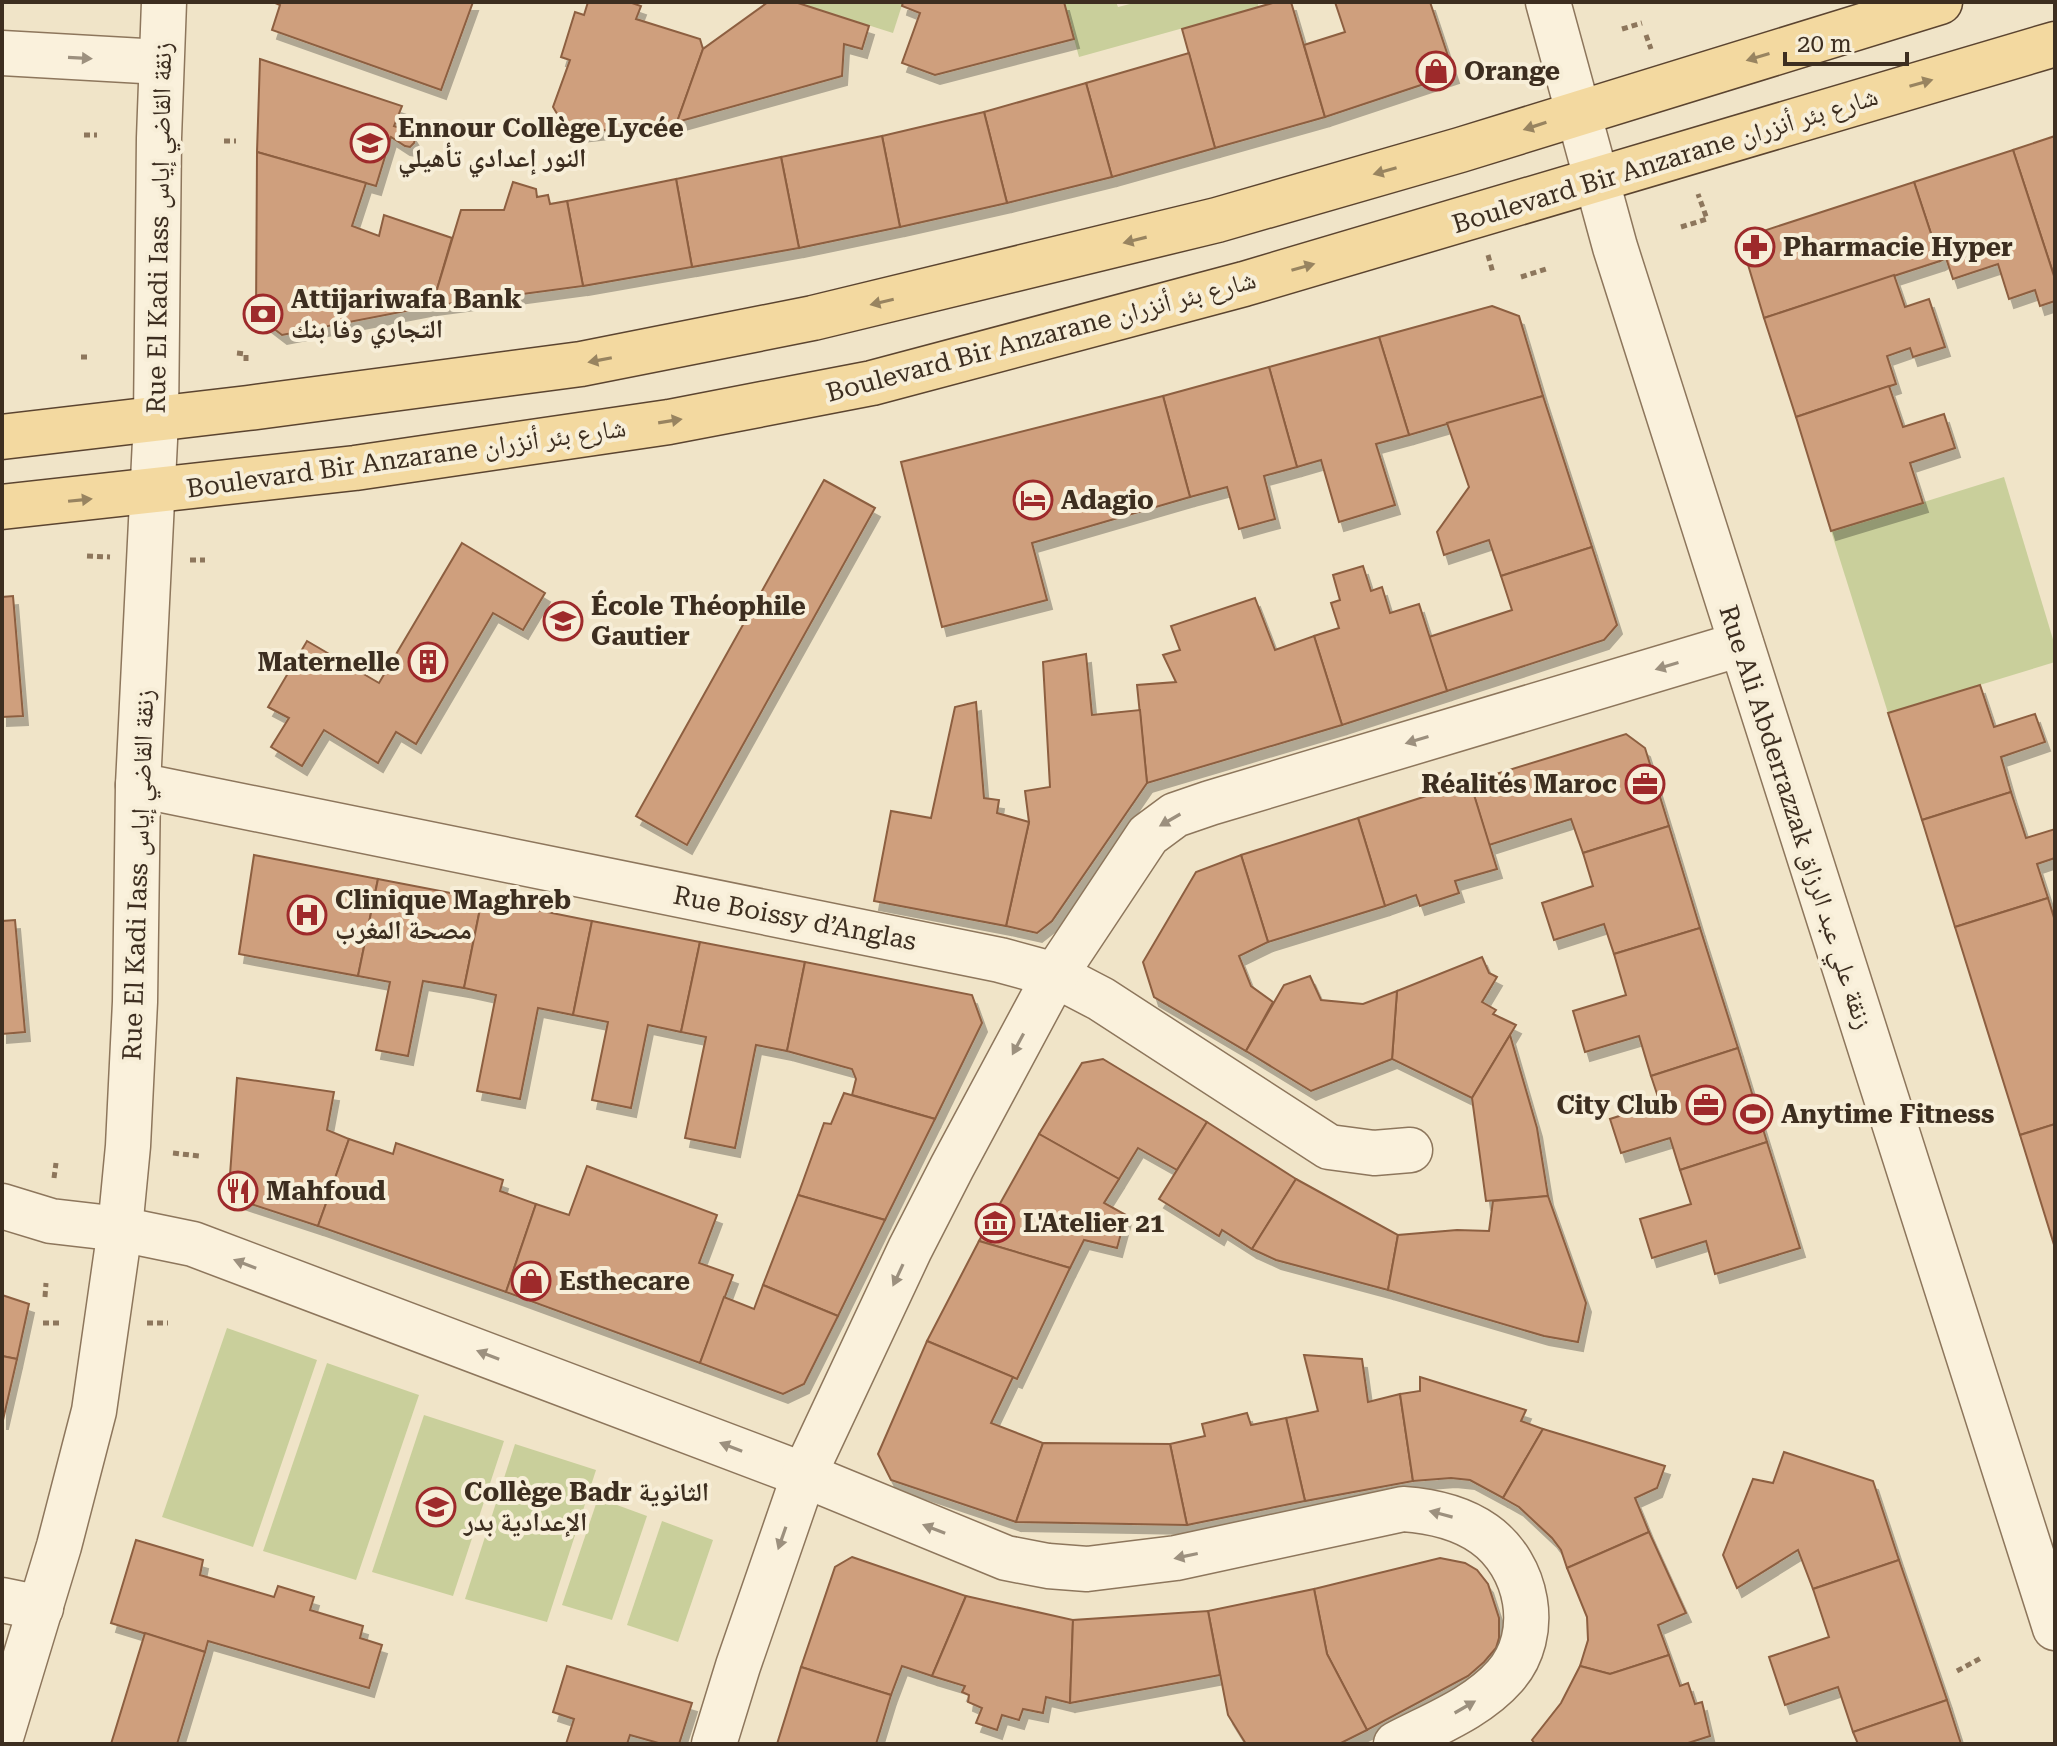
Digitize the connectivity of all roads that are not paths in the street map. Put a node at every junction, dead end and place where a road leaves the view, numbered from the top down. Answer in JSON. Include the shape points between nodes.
{"nodes":[{"id":1,"x":164,"y":2,"type":"edge"},
{"id":2,"x":1548,"y":2,"type":"edge"},
{"id":3,"x":1940,"y":2,"type":"edge"},
{"id":4,"x":2055,"y":44,"type":"edge"},
{"id":5,"x":2,"y":53,"type":"edge"},
{"id":6,"x":161,"y":62,"type":"junction"},
{"id":7,"x":1578,"y":113,"type":"junction"},
{"id":8,"x":1597,"y":179,"type":"junction"},
{"id":9,"x":156,"y":420,"type":"junction"},
{"id":10,"x":2,"y":437,"type":"edge"},
{"id":11,"x":152,"y":492,"type":"junction"},
{"id":12,"x":2,"y":507,"type":"edge"},
{"id":13,"x":1741,"y":644,"type":"junction"},
{"id":14,"x":138,"y":785,"type":"junction"},
{"id":15,"x":1055,"y":975,"type":"junction"},
{"id":16,"x":1410,"y":1150,"type":"dead end"},
{"id":17,"x":2,"y":1206,"type":"edge"},
{"id":18,"x":120,"y":1229,"type":"junction"},
{"id":19,"x":804,"y":1475,"type":"junction"},
{"id":20,"x":22,"y":1604,"type":"edge"},
{"id":21,"x":2055,"y":1628,"type":"edge"},
{"id":22,"x":2,"y":1734,"type":"edge"},
{"id":23,"x":714,"y":1744,"type":"edge"},
{"id":24,"x":1396,"y":1744,"type":"edge"}],
"edges":[{"from":1,"to":6,"type":"street","name":"Rue El Kadi Iass زنقة القاضي إياس"},
{"from":2,"to":7,"type":"street","name":"Rue Ali Abderrazzak زنقة علي عبد الرزاق"},
{"from":3,"to":7,"type":"main road","one_way":true},
{"from":8,"to":4,"type":"main road","name":"Boulevard Bir Anzarane شارع بئر أنزران","one_way":true},
{"from":5,"to":6,"type":"street","one_way":true},
{"from":6,"to":9,"type":"street","name":"Rue El Kadi Iass زنقة القاضي إياس"},
{"from":7,"to":8,"type":"street","name":"Rue Ali Abderrazzak زنقة علي عبد الرزاق"},
{"from":7,"to":9,"type":"main road","one_way":true,"via":[[1217,220],[813,318],[581,364]]},
{"from":11,"to":8,"type":"main road","name":"Boulevard Bir Anzarane شارع بئر أنزران","one_way":true,"via":[[669,422],[872,383],[1244,284]]},
{"from":8,"to":13,"type":"street","name":"Rue Ali Abderrazzak زنقة علي عبد الرزاق"},
{"from":9,"to":10,"type":"main road"},
{"from":9,"to":11,"type":"street","name":"Rue El Kadi Iass زنقة القاضي إياس"},
{"from":12,"to":11,"type":"main road","name":"Boulevard Bir Anzarane شارع بئر أنزران","one_way":true},
{"from":11,"to":14,"type":"street","name":"Rue El Kadi Iass زنقة القاضي إياس"},
{"from":13,"to":15,"type":"street","one_way":true,"via":[[1175,815],[1148,835]]},
{"from":13,"to":21,"type":"street","name":"Rue Ali Abderrazzak زنقة علي عبد الرزاق"},
{"from":14,"to":15,"type":"street","name":"Rue Boissy d’Anglas"},
{"from":14,"to":18,"type":"street","name":"Rue El Kadi Iass زنقة القاضي إياس","via":[[132,1076]]},
{"from":15,"to":16,"type":"street","name":"Rue Boissy d’Anglas","via":[[1101,999],[1329,1147],[1374,1153]]},
{"from":15,"to":19,"type":"street","one_way":true,"via":[[910,1249]]},
{"from":17,"to":18,"type":"street","via":[[51,1221]]},
{"from":19,"to":18,"type":"street","one_way":true,"via":[[193,1244]]},
{"from":18,"to":20,"type":"street","name":"Rue El Kadi Iass زنقة القاضي إياس","via":[[94,1411]]},
{"from":19,"to":23,"type":"street","one_way":true},
{"from":24,"to":19,"type":"street","one_way":true,"via":[[1491,1689],[1508,1673],[1524,1639],[1526,1605],[1510,1562],[1484,1534],[1460,1521],[1403,1509],[1176,1558],[1087,1569],[1006,1558]]},
{"from":20,"to":22,"type":"street","name":"Rue El Kadi Iass زنقة القاضي إياس"}]}
